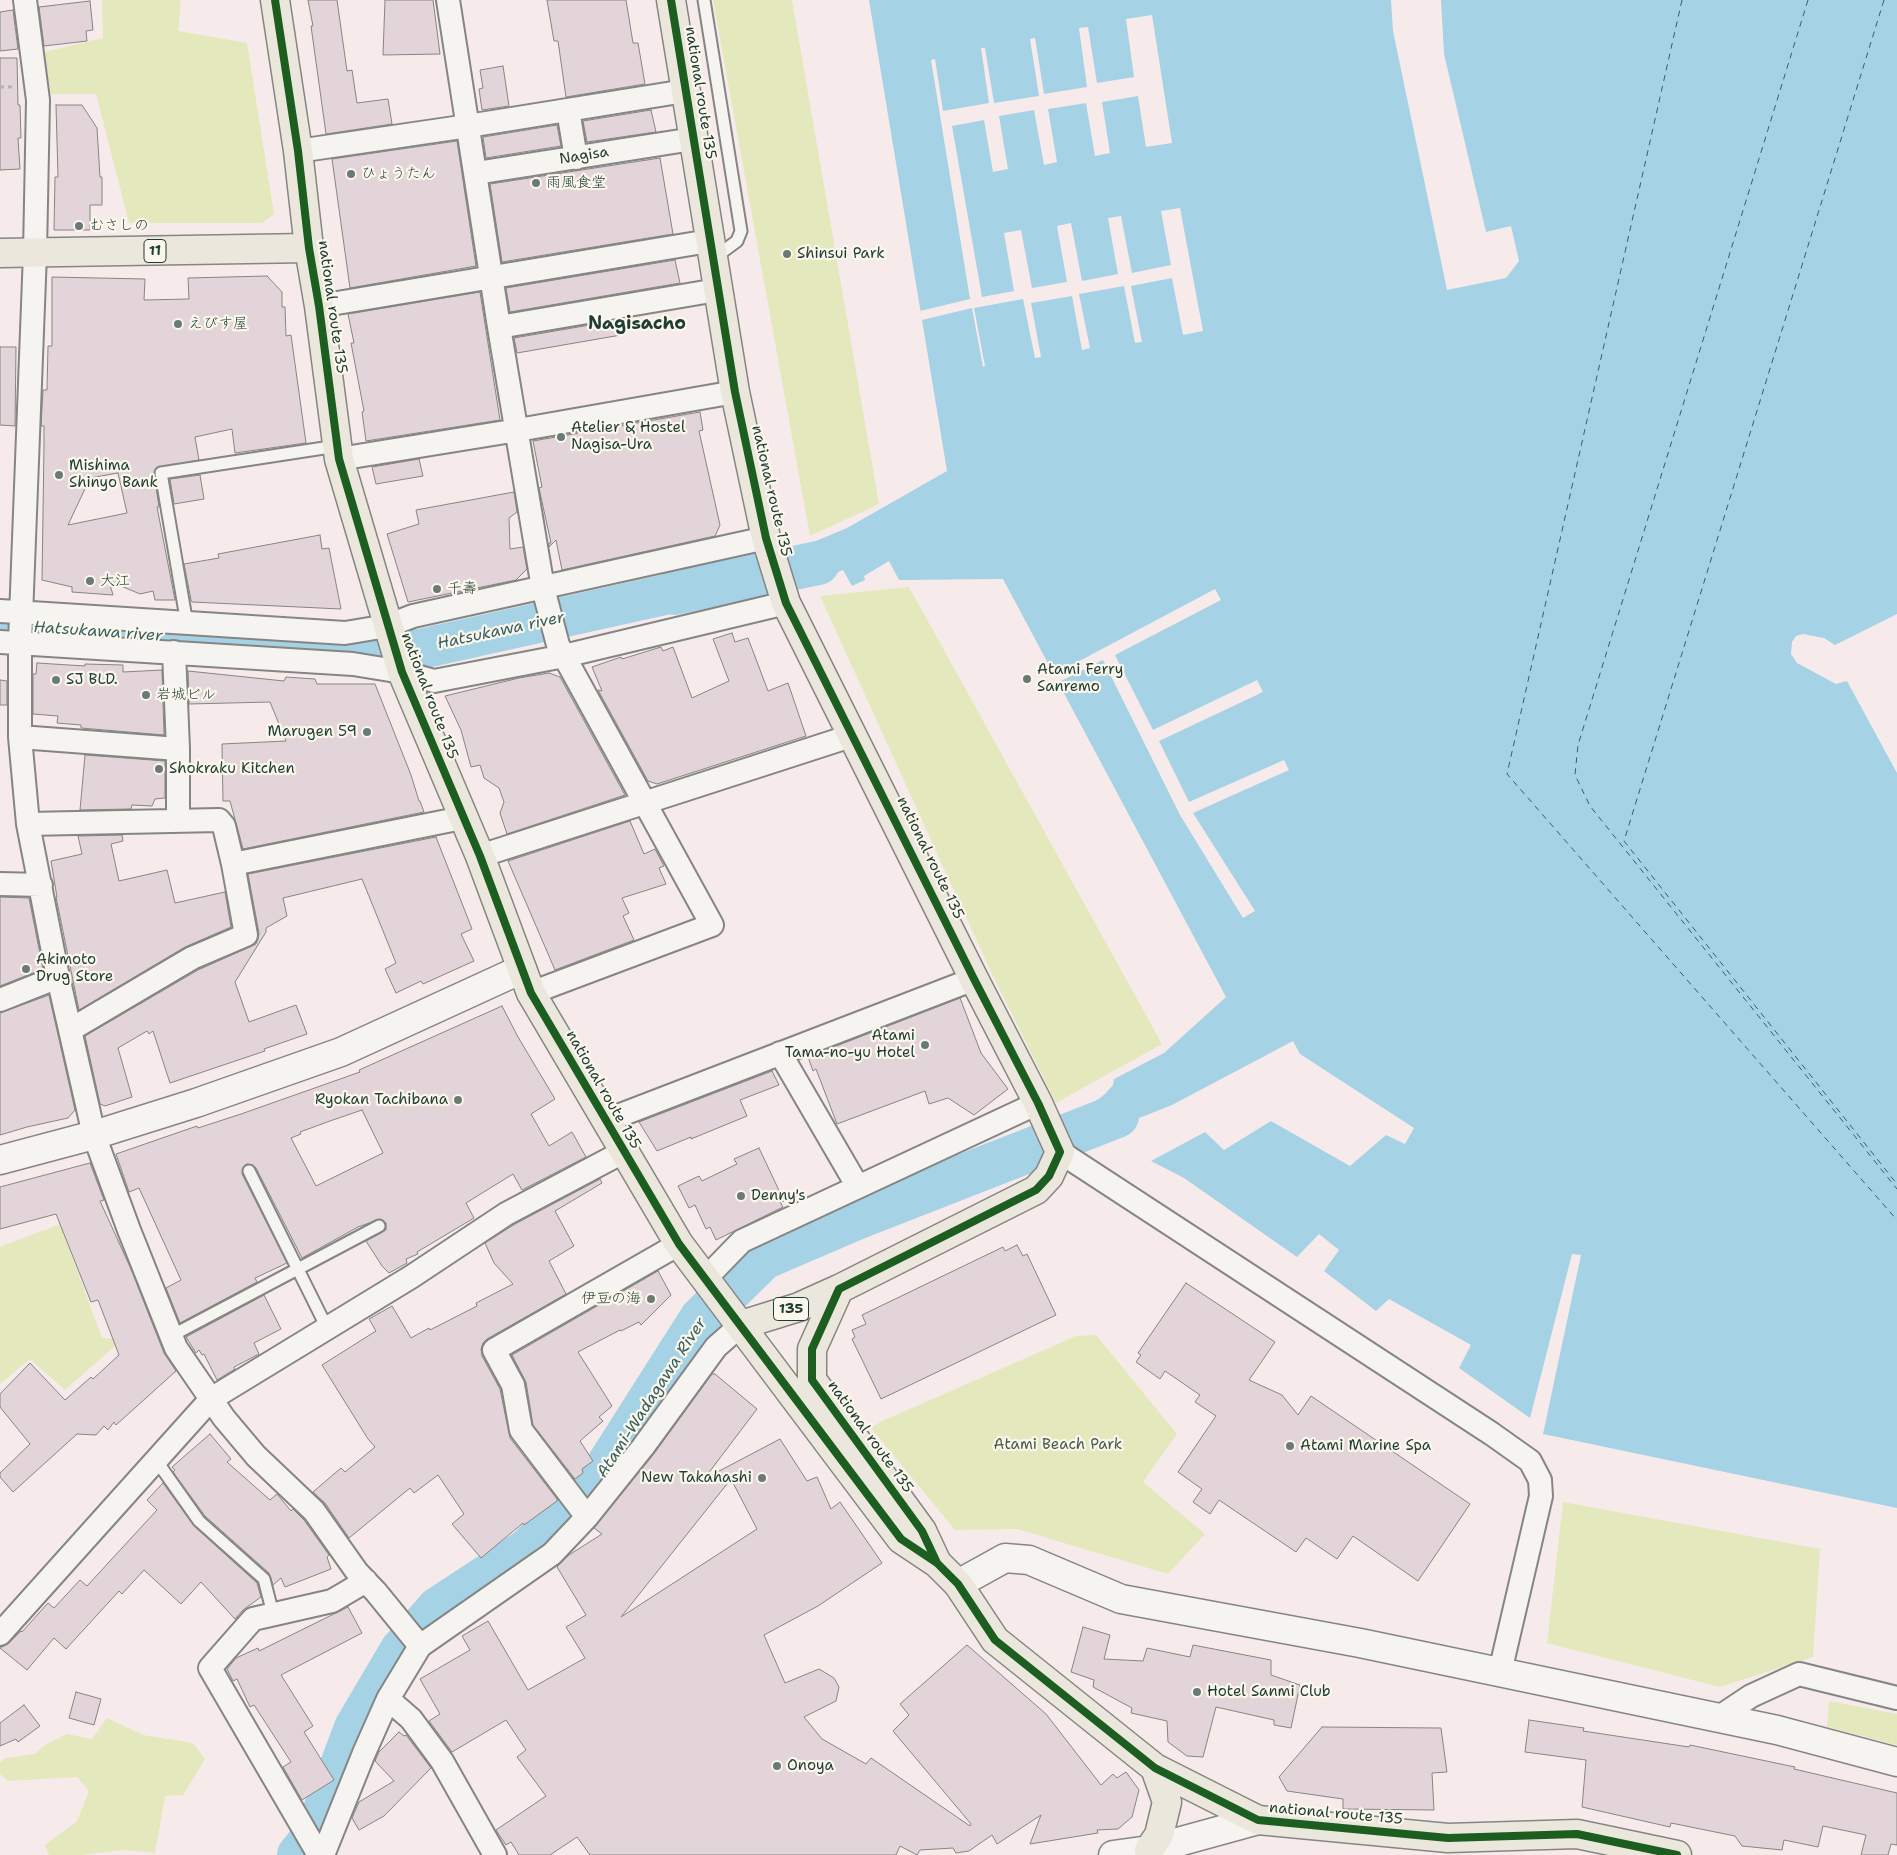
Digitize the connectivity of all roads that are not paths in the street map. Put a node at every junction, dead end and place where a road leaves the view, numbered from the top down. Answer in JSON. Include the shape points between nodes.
{"nodes":[{"id":1,"x":25,"y":0,"type":"edge"},
{"id":2,"x":275,"y":0,"type":"edge"},
{"id":3,"x":448,"y":0,"type":"edge"},
{"id":4,"x":671,"y":0,"type":"edge"},
{"id":5,"x":704,"y":0,"type":"edge"},
{"id":6,"x":685,"y":91,"type":"junction"},
{"id":7,"x":568,"y":110,"type":"junction"},
{"id":8,"x":468,"y":126,"type":"junction"},
{"id":9,"x":693,"y":139,"type":"junction"},
{"id":10,"x":298,"y":151,"type":"junction"},
{"id":11,"x":576,"y":158,"type":"junction"},
{"id":12,"x":476,"y":173,"type":"junction"},
{"id":13,"x":309,"y":248,"type":"junction"},
{"id":14,"x":711,"y":251,"type":"junction"},
{"id":15,"x":0,"y":253,"type":"edge"},
{"id":16,"x":35,"y":253,"type":"junction"},
{"id":17,"x":492,"y":278,"type":"junction"},
{"id":18,"x":717,"y":290,"type":"junction"},
{"id":19,"x":319,"y":306,"type":"junction"},
{"id":20,"x":499,"y":327,"type":"junction"},
{"id":21,"x":735,"y":392,"type":"junction"},
{"id":22,"x":518,"y":430,"type":"junction"},
{"id":23,"x":338,"y":452,"type":"junction"},
{"id":24,"x":766,"y":538,"type":"junction"},
{"id":25,"x":543,"y":588,"type":"junction"},
{"id":26,"x":786,"y":603,"type":"junction"},
{"id":27,"x":0,"y":610,"type":"edge"},
{"id":28,"x":22,"y":612,"type":"junction"},
{"id":29,"x":187,"y":624,"type":"junction"},
{"id":30,"x":387,"y":626,"type":"junction"},
{"id":31,"x":10,"y":642,"type":"edge"},
{"id":32,"x":561,"y":650,"type":"junction"},
{"id":33,"x":174,"y":652,"type":"junction"},
{"id":34,"x":402,"y":672,"type":"junction"},
{"id":35,"x":854,"y":736,"type":"junction"},
{"id":36,"x":20,"y":737,"type":"junction"},
{"id":37,"x":178,"y":749,"type":"junction"},
{"id":38,"x":645,"y":802,"type":"junction"},
{"id":39,"x":462,"y":818,"type":"junction"},
{"id":40,"x":178,"y":821,"type":"junction"},
{"id":41,"x":28,"y":824,"type":"junction"},
{"id":42,"x":480,"y":856,"type":"junction"},
{"id":43,"x":233,"y":864,"type":"junction"},
{"id":44,"x":0,"y":884,"type":"edge"},
{"id":45,"x":41,"y":885,"type":"junction"},
{"id":46,"x":58,"y":977,"type":"junction"},
{"id":47,"x":974,"y":979,"type":"junction"},
{"id":48,"x":526,"y":981,"type":"junction"},
{"id":49,"x":0,"y":1000,"type":"edge"},
{"id":50,"x":70,"y":1030,"type":"junction"},
{"id":51,"x":780,"y":1053,"type":"junction"},
{"id":52,"x":1038,"y":1103,"type":"junction"},
{"id":53,"x":605,"y":1121,"type":"junction"},
{"id":54,"x":94,"y":1135,"type":"junction"},
{"id":55,"x":623,"y":1152,"type":"junction"},
{"id":56,"x":1060,"y":1152,"type":"junction"},
{"id":57,"x":0,"y":1160,"type":"edge"},
{"id":58,"x":249,"y":1171,"type":"dead end"},
{"id":59,"x":858,"y":1187,"type":"junction"},
{"id":60,"x":379,"y":1226,"type":"dead end"},
{"id":61,"x":679,"y":1244,"type":"junction"},
{"id":62,"x":298,"y":1269,"type":"junction"},
{"id":63,"x":707,"y":1282,"type":"junction"},
{"id":64,"x":840,"y":1289,"type":"junction"},
{"id":65,"x":740,"y":1325,"type":"junction"},
{"id":66,"x":327,"y":1328,"type":"junction"},
{"id":67,"x":171,"y":1336,"type":"junction"},
{"id":68,"x":212,"y":1399,"type":"junction"},
{"id":69,"x":156,"y":1460,"type":"junction"},
{"id":70,"x":580,"y":1508,"type":"junction"},
{"id":71,"x":937,"y":1563,"type":"junction"},
{"id":72,"x":366,"y":1581,"type":"junction"},
{"id":73,"x":958,"y":1584,"type":"junction"},
{"id":74,"x":273,"y":1614,"type":"junction"},
{"id":75,"x":0,"y":1634,"type":"edge"},
{"id":76,"x":420,"y":1646,"type":"junction"},
{"id":77,"x":1500,"y":1672,"type":"junction"},
{"id":78,"x":1897,"y":1698,"type":"edge"},
{"id":79,"x":388,"y":1699,"type":"junction"},
{"id":80,"x":1718,"y":1718,"type":"junction"},
{"id":81,"x":1897,"y":1762,"type":"edge"},
{"id":82,"x":1155,"y":1768,"type":"junction"},
{"id":83,"x":1258,"y":1820,"type":"junction"},
{"id":84,"x":1149,"y":1850,"type":"junction"},
{"id":85,"x":318,"y":1855,"type":"edge"},
{"id":86,"x":323,"y":1855,"type":"edge"},
{"id":87,"x":495,"y":1855,"type":"edge"},
{"id":88,"x":1114,"y":1855,"type":"edge"},
{"id":89,"x":1677,"y":1855,"type":"edge"}],
"edges":[{"from":1,"to":16,"type":"street","via":[[38,100]]},
{"from":2,"to":10,"type":"main road","name":"national route 135","number":"135"},
{"from":3,"to":8,"type":"street"},
{"from":4,"to":6,"type":"main road","name":"national route 135"},
{"from":5,"to":14,"type":"lane","via":[[741,231],[737,241]]},
{"from":6,"to":7,"type":"street"},
{"from":6,"to":9,"type":"main road","name":"national route 135"},
{"from":7,"to":8,"type":"street"},
{"from":7,"to":11,"type":"street"},
{"from":8,"to":10,"type":"street"},
{"from":8,"to":12,"type":"street"},
{"from":9,"to":11,"type":"street","name":"Nagisa"},
{"from":9,"to":14,"type":"main road","name":"national route 135"},
{"from":10,"to":13,"type":"main road","name":"national route 135","number":"135"},
{"from":11,"to":12,"type":"street","name":"Nagisa"},
{"from":12,"to":17,"type":"street"},
{"from":13,"to":16,"type":"main road","number":"11"},
{"from":13,"to":19,"type":"main road","name":"national route 135","number":"135"},
{"from":14,"to":17,"type":"street"},
{"from":14,"to":18,"type":"main road","name":"national route 135"},
{"from":15,"to":16,"type":"main road","number":"11"},
{"from":16,"to":28,"type":"street"},
{"from":17,"to":19,"type":"street"},
{"from":17,"to":20,"type":"street"},
{"from":18,"to":20,"type":"street"},
{"from":18,"to":21,"type":"main road","name":"national route 135"},
{"from":19,"to":23,"type":"main road","name":"national route 135","number":"135"},
{"from":20,"to":22,"type":"street"},
{"from":21,"to":22,"type":"street"},
{"from":21,"to":24,"type":"main road","name":"national route 135"},
{"from":22,"to":23,"type":"street"},
{"from":22,"to":25,"type":"street"},
{"from":23,"to":29,"type":"lane","via":[[161,473]]},
{"from":23,"to":30,"type":"main road","name":"national route 135","number":"135"},
{"from":24,"to":25,"type":"street"},
{"from":24,"to":26,"type":"main road","name":"national route 135"},
{"from":25,"to":30,"type":"street","via":[[413,616]]},
{"from":25,"to":32,"type":"street"},
{"from":26,"to":32,"type":"street"},
{"from":26,"to":35,"type":"main road","name":"national route 135"},
{"from":27,"to":28,"type":"street"},
{"from":28,"to":29,"type":"street"},
{"from":28,"to":31,"type":"street"},
{"from":29,"to":30,"type":"street","via":[[345,633]]},
{"from":30,"to":34,"type":"main road","name":"national route 135","number":"135"},
{"from":31,"to":33,"type":"street"},
{"from":31,"to":36,"type":"street"},
{"from":32,"to":34,"type":"street","via":[[434,681]]},
{"from":32,"to":38,"type":"street"},
{"from":33,"to":34,"type":"street","via":[[353,664]]},
{"from":33,"to":37,"type":"street"},
{"from":34,"to":39,"type":"main road","name":"national route 135","number":"135"},
{"from":35,"to":38,"type":"street"},
{"from":35,"to":47,"type":"main road","name":"national route 135"},
{"from":36,"to":37,"type":"street"},
{"from":36,"to":41,"type":"street"},
{"from":37,"to":40,"type":"street"},
{"from":38,"to":42,"type":"street"},
{"from":38,"to":48,"type":"street","via":[[712,925]]},
{"from":39,"to":42,"type":"main road","name":"national route 135","number":"135"},
{"from":39,"to":43,"type":"street"},
{"from":40,"to":41,"type":"street"},
{"from":40,"to":43,"type":"street","via":[[219,820],[224,826]]},
{"from":41,"to":45,"type":"street"},
{"from":42,"to":48,"type":"main road","name":"national route 135","number":"135"},
{"from":43,"to":50,"type":"street","via":[[246,935],[192,958]]},
{"from":44,"to":45,"type":"street"},
{"from":45,"to":46,"type":"street"},
{"from":46,"to":49,"type":"street"},
{"from":46,"to":50,"type":"street"},
{"from":47,"to":51,"type":"street"},
{"from":47,"to":52,"type":"main road","name":"national route 135"},
{"from":48,"to":53,"type":"main road","name":"national route 135","number":"135"},
{"from":48,"to":54,"type":"street","via":[[341,1052]]},
{"from":50,"to":54,"type":"street"},
{"from":51,"to":53,"type":"street"},
{"from":51,"to":59,"type":"street"},
{"from":52,"to":56,"type":"main road","name":"national route 135"},
{"from":52,"to":59,"type":"street"},
{"from":53,"to":55,"type":"main road","name":"national route 135","number":"135"},
{"from":54,"to":57,"type":"street"},
{"from":54,"to":67,"type":"street"},
{"from":55,"to":61,"type":"main road","name":"national route 135","number":"135"},
{"from":55,"to":66,"type":"street","via":[[506,1214]]},
{"from":56,"to":64,"type":"main road","number":"135","via":[[1050,1176],[1036,1190]]},
{"from":56,"to":77,"type":"street","via":[[1530,1461],[1540,1480],[1541,1496]]},
{"from":58,"to":62,"type":"lane"},
{"from":59,"to":63,"type":"street","via":[[742,1241]]},
{"from":60,"to":62,"type":"lane"},
{"from":61,"to":63,"type":"main road","name":"national route 135","number":"135"},
{"from":61,"to":70,"type":"street","via":[[494,1350],[513,1385],[521,1430]]},
{"from":62,"to":66,"type":"lane"},
{"from":62,"to":67,"type":"lane"},
{"from":63,"to":65,"type":"main road","number":"135"},
{"from":64,"to":65,"type":"main road","number":"135","via":[[799,1307]]},
{"from":64,"to":71,"type":"main road","name":"national route 135","number":"135","via":[[812,1350],[812,1380],[922,1531]]},
{"from":65,"to":70,"type":"street","via":[[716,1347],[643,1447]]},
{"from":65,"to":71,"type":"main road","name":"national route 135","number":"135","via":[[901,1539]]},
{"from":66,"to":68,"type":"street"},
{"from":67,"to":68,"type":"street"},
{"from":68,"to":69,"type":"street"},
{"from":68,"to":72,"type":"street","via":[[256,1456],[314,1511]]},
{"from":69,"to":74,"type":"lane","via":[[199,1521],[264,1579]]},
{"from":69,"to":75,"type":"street"},
{"from":70,"to":76,"type":"street","via":[[552,1554]]},
{"from":71,"to":73,"type":"main road","name":"national route 135","number":"135"},
{"from":72,"to":74,"type":"street","via":[[332,1601]]},
{"from":72,"to":76,"type":"street"},
{"from":73,"to":77,"type":"street","via":[[1004,1558],[1029,1560],[1121,1599]]},
{"from":73,"to":82,"type":"main road","name":"national route 135","number":"135","via":[[995,1640]]},
{"from":74,"to":85,"type":"street","via":[[253,1619],[210,1668]]},
{"from":76,"to":79,"type":"street"},
{"from":77,"to":80,"type":"street"},
{"from":78,"to":80,"type":"street","via":[[1799,1674],[1751,1696]]},
{"from":79,"to":86,"type":"street"},
{"from":79,"to":87,"type":"street","via":[[411,1719],[442,1761]]},
{"from":80,"to":81,"type":"street"},
{"from":82,"to":83,"type":"main road","name":"national route 135","number":"135"},
{"from":82,"to":84,"type":"main road","via":[[1167,1802],[1158,1835]]},
{"from":83,"to":84,"type":"street"},
{"from":83,"to":89,"type":"main road","name":"national route 135","number":"135","via":[[1448,1838],[1577,1834]]},
{"from":84,"to":88,"type":"street"}]}
